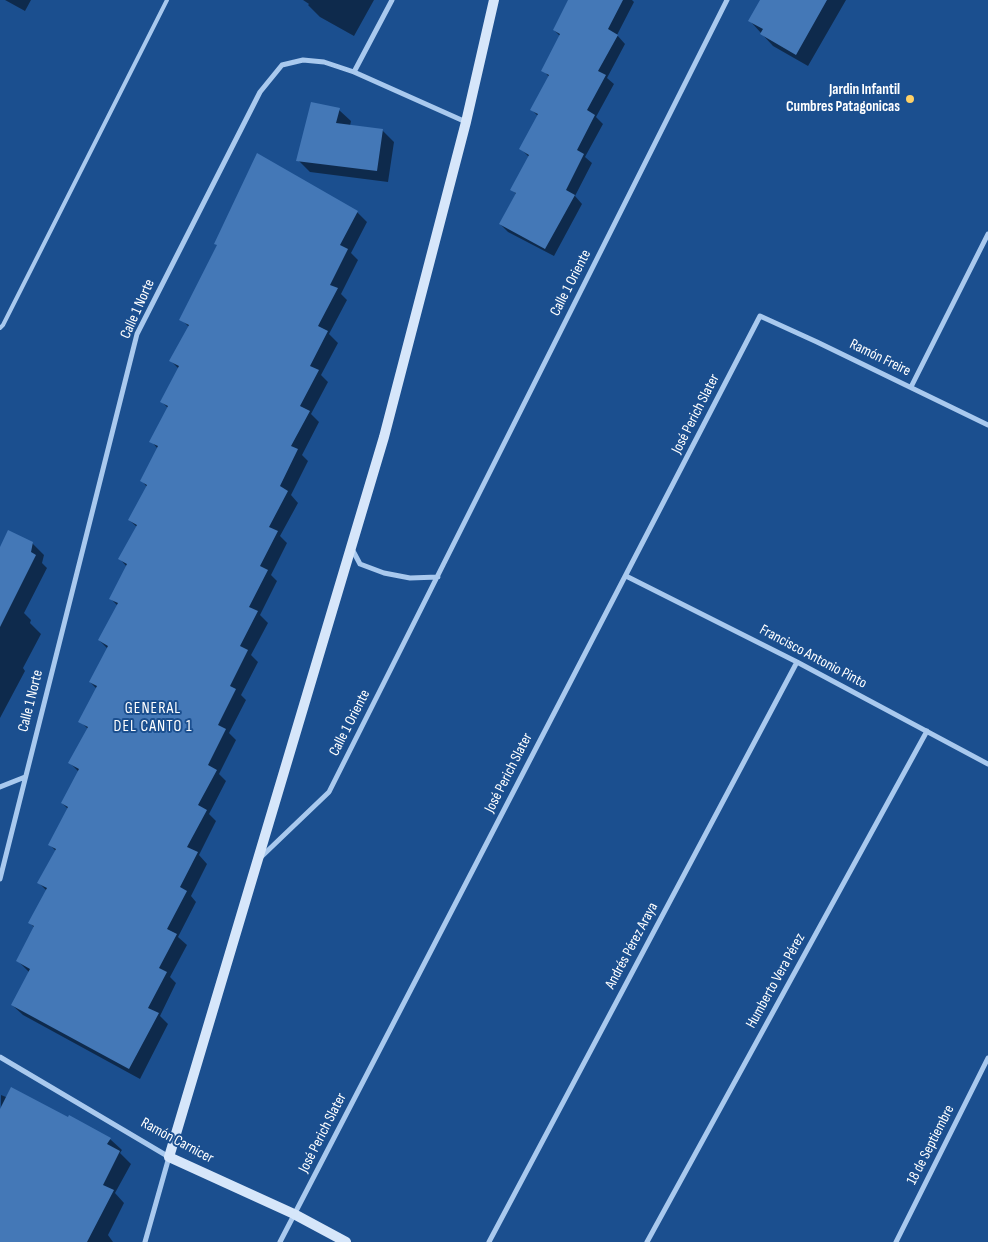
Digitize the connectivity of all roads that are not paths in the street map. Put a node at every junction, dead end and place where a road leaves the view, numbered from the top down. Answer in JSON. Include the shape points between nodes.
{"nodes":[{"id":1,"x":167,"y":0,"type":"edge"},
{"id":2,"x":392,"y":0,"type":"edge"},
{"id":3,"x":494,"y":0,"type":"edge"},
{"id":4,"x":727,"y":0,"type":"edge"},
{"id":5,"x":354,"y":72,"type":"junction"},
{"id":6,"x":466,"y":122,"type":"junction"},
{"id":7,"x":988,"y":234,"type":"edge"},
{"id":8,"x":760,"y":316,"type":"joint"},
{"id":9,"x":0,"y":328,"type":"edge"},
{"id":10,"x":911,"y":387,"type":"junction"},
{"id":11,"x":988,"y":426,"type":"edge"},
{"id":12,"x":351,"y":547,"type":"junction"},
{"id":13,"x":438,"y":576,"type":"junction"},
{"id":14,"x":626,"y":576,"type":"junction"},
{"id":15,"x":797,"y":662,"type":"junction"},
{"id":16,"x":927,"y":731,"type":"junction"},
{"id":17,"x":988,"y":764,"type":"edge"},
{"id":18,"x":25,"y":776,"type":"junction"},
{"id":19,"x":0,"y":787,"type":"edge"},
{"id":20,"x":258,"y":860,"type":"junction"},
{"id":21,"x":0,"y":879,"type":"edge"},
{"id":22,"x":0,"y":1057,"type":"edge"},
{"id":23,"x":988,"y":1058,"type":"edge"},
{"id":24,"x":169,"y":1156,"type":"junction"},
{"id":25,"x":294,"y":1214,"type":"junction"},
{"id":26,"x":145,"y":1242,"type":"edge"},
{"id":27,"x":280,"y":1242,"type":"edge"},
{"id":28,"x":346,"y":1242,"type":"edge"},
{"id":29,"x":489,"y":1242,"type":"edge"},
{"id":30,"x":646,"y":1242,"type":"edge"},
{"id":31,"x":896,"y":1242,"type":"edge"}],
"edges":[{"from":1,"to":9,"type":"lane"},
{"from":2,"to":5,"type":"street"},
{"from":3,"to":6,"type":"street"},
{"from":4,"to":13,"type":"street","name":"Calle 1 Oriente"},
{"from":5,"to":6,"type":"street","name":"Calle 1 Norte"},
{"from":5,"to":18,"type":"street","name":"Calle 1 Norte","via":[[324,62],[303,60],[282,66],[260,92],[137,334]]},
{"from":6,"to":12,"type":"street","via":[[384,437]]},
{"from":7,"to":10,"type":"street"},
{"from":8,"to":10,"type":"street","name":"Ramón Freire"},
{"from":8,"to":14,"type":"street","name":"José Perich Slater"},
{"from":10,"to":11,"type":"street","name":"Ramón Freire"},
{"from":12,"to":13,"type":"street","via":[[360,564],[384,573],[410,578]]},
{"from":12,"to":20,"type":"street"},
{"from":13,"to":20,"type":"street","name":"Calle 1 Oriente","via":[[330,792]]},
{"from":14,"to":15,"type":"street","name":"Francisco Antonio Pinto"},
{"from":14,"to":25,"type":"street","name":"José Perich Slater"},
{"from":15,"to":16,"type":"street","name":"Francisco Antonio Pinto"},
{"from":15,"to":29,"type":"street","name":"Andrés Pérez Araya"},
{"from":16,"to":17,"type":"street","name":"Francisco Antonio Pinto"},
{"from":16,"to":30,"type":"street","name":"Humberto Vera Pérez"},
{"from":18,"to":19,"type":"street"},
{"from":18,"to":21,"type":"street","name":"Calle 1 Norte"},
{"from":20,"to":24,"type":"street"},
{"from":22,"to":24,"type":"street","name":"Ramón Carnicer"},
{"from":23,"to":31,"type":"street","name":"18 de Septiembre"},
{"from":24,"to":25,"type":"street","name":"Ramón Carnicer"},
{"from":24,"to":26,"type":"street"},
{"from":25,"to":27,"type":"street","name":"José Perich Slater"},
{"from":25,"to":28,"type":"street","name":"Ramón Carnicer"}]}
